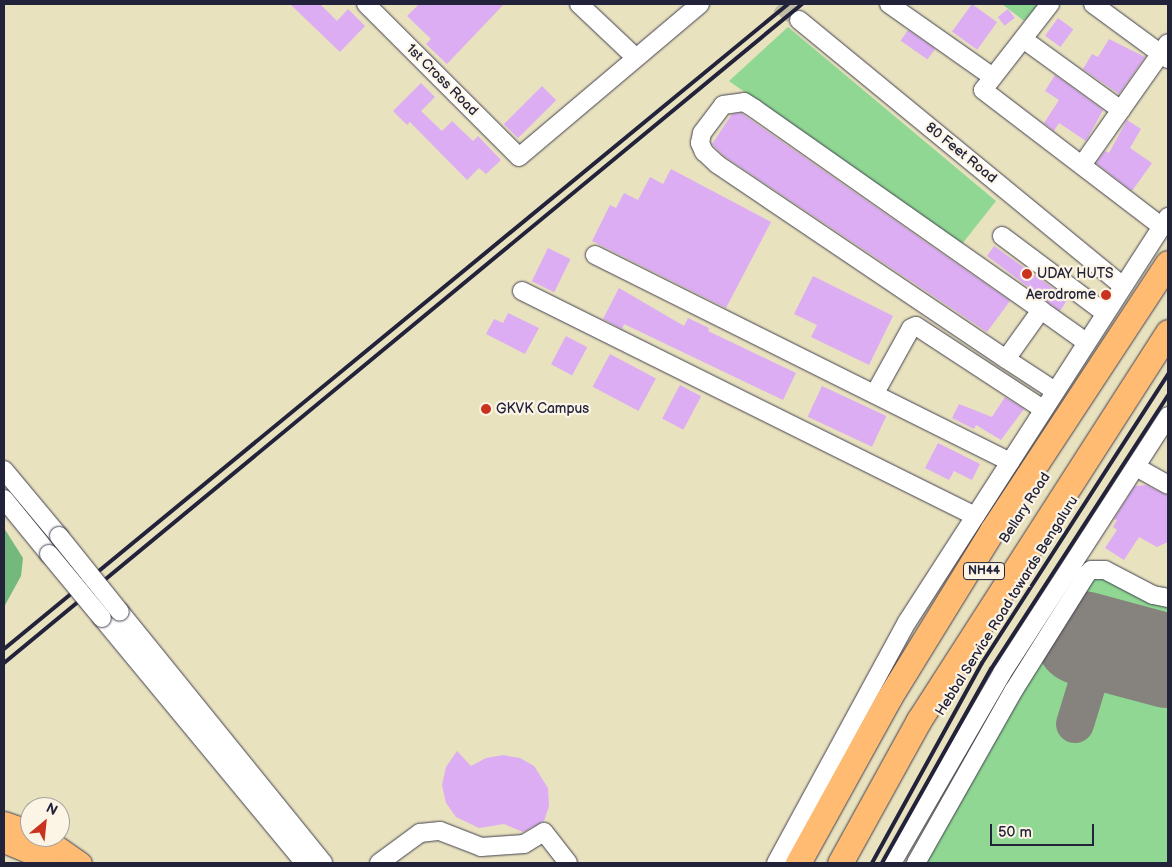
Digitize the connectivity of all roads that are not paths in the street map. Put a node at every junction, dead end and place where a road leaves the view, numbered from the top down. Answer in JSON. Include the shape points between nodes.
{"nodes":[{"id":1,"x":366,"y":4,"type":"edge"},
{"id":2,"x":579,"y":4,"type":"edge"},
{"id":3,"x":700,"y":4,"type":"edge"},
{"id":4,"x":889,"y":4,"type":"edge"},
{"id":5,"x":1050,"y":4,"type":"edge"},
{"id":6,"x":1092,"y":4,"type":"edge"},
{"id":7,"x":799,"y":20,"type":"tunnel mouth"},
{"id":8,"x":1023,"y":39,"type":"junction"},
{"id":9,"x":1166,"y":52,"type":"edge"},
{"id":10,"x":635,"y":57,"type":"junction"},
{"id":11,"x":993,"y":77,"type":"junction"},
{"id":12,"x":1120,"y":110,"type":"junction"},
{"id":13,"x":1082,"y":165,"type":"junction"},
{"id":14,"x":1165,"y":222,"type":"edge"},
{"id":15,"x":1002,"y":236,"type":"dead end"},
{"id":16,"x":595,"y":255,"type":"dead end"},
{"id":17,"x":1168,"y":263,"type":"edge"},
{"id":18,"x":1123,"y":286,"type":"junction"},
{"id":19,"x":1168,"y":286,"type":"edge"},
{"id":20,"x":522,"y":291,"type":"dead end"},
{"id":21,"x":1041,"y":310,"type":"junction"},
{"id":22,"x":1105,"y":313,"type":"junction"},
{"id":23,"x":1168,"y":332,"type":"edge"},
{"id":24,"x":1086,"y":342,"type":"junction"},
{"id":25,"x":1168,"y":355,"type":"edge"},
{"id":26,"x":1006,"y":359,"type":"junction"},
{"id":27,"x":1055,"y":391,"type":"junction"},
{"id":28,"x":875,"y":393,"type":"junction"},
{"id":29,"x":1043,"y":409,"type":"junction"},
{"id":30,"x":1168,"y":416,"type":"edge"},
{"id":31,"x":1010,"y":462,"type":"junction"},
{"id":32,"x":1136,"y":467,"type":"junction"},
{"id":33,"x":4,"y":470,"type":"edge"},
{"id":34,"x":1168,"y":485,"type":"edge"},
{"id":35,"x":4,"y":500,"type":"edge"},
{"id":36,"x":975,"y":516,"type":"junction"},
{"id":37,"x":1168,"y":598,"type":"edge"},
{"id":38,"x":4,"y":822,"type":"edge"},
{"id":39,"x":20,"y":828,"type":"edge"},
{"id":40,"x":4,"y":842,"type":"edge"},
{"id":41,"x":58,"y":847,"type":"edge"},
{"id":42,"x":54,"y":863,"type":"edge"},
{"id":43,"x":81,"y":863,"type":"edge"},
{"id":44,"x":305,"y":863,"type":"edge"},
{"id":45,"x":323,"y":863,"type":"edge"},
{"id":46,"x":379,"y":863,"type":"edge"},
{"id":47,"x":568,"y":863,"type":"edge"},
{"id":48,"x":776,"y":863,"type":"edge"},
{"id":49,"x":798,"y":863,"type":"edge"},
{"id":50,"x":813,"y":863,"type":"edge"},
{"id":51,"x":840,"y":863,"type":"edge"},
{"id":52,"x":855,"y":863,"type":"edge"},
{"id":53,"x":892,"y":863,"type":"edge"},
{"id":54,"x":916,"y":863,"type":"edge"}],
"edges":[{"from":1,"to":10,"type":"street","name":"1st Cross Road","via":[[518,157]]},
{"from":2,"to":10,"type":"street"},
{"from":3,"to":10,"type":"street"},
{"from":4,"to":11,"type":"street"},
{"from":5,"to":8,"type":"street"},
{"from":6,"to":9,"type":"street"},
{"from":7,"to":18,"type":"street","name":"80 Feet Road"},
{"from":8,"to":11,"type":"street"},
{"from":8,"to":12,"type":"street"},
{"from":9,"to":12,"type":"street"},
{"from":11,"to":13,"type":"street","via":[[983,90]]},
{"from":12,"to":13,"type":"street"},
{"from":13,"to":14,"type":"street"},
{"from":14,"to":18,"type":"street"},
{"from":15,"to":22,"type":"street"},
{"from":16,"to":28,"type":"street"},
{"from":17,"to":49,"type":"highway","via":[[993,529],[889,698]]},
{"from":18,"to":22,"type":"street"},
{"from":19,"to":50,"type":"highway","name":"Bellary Road","number":"NH44","via":[[894,711]]},
{"from":20,"to":36,"type":"street"},
{"from":21,"to":24,"type":"street"},
{"from":21,"to":26,"type":"street"},
{"from":21,"to":26,"type":"street","via":[[744,102],[723,105],[712,116],[700,142],[704,152],[717,164]]},
{"from":22,"to":24,"type":"street"},
{"from":23,"to":51,"type":"highway","name":"Bellary Road","number":"NH44","via":[[919,720]]},
{"from":24,"to":27,"type":"street"},
{"from":25,"to":52,"type":"highway","name":"Hebbal Service Road towards Bengaluru","via":[[992,623]]},
{"from":26,"to":27,"type":"street"},
{"from":27,"to":29,"type":"street"},
{"from":28,"to":29,"type":"street","via":[[911,328],[916,326]]},
{"from":28,"to":31,"type":"street"},
{"from":29,"to":31,"type":"street"},
{"from":30,"to":32,"type":"street"},
{"from":31,"to":36,"type":"street"},
{"from":32,"to":34,"type":"street"},
{"from":32,"to":53,"type":"street","via":[[1002,673]]},
{"from":33,"to":45,"type":"street","bridge":true},
{"from":35,"to":44,"type":"street","bridge":true},
{"from":36,"to":48,"type":"street","via":[[908,622]]},
{"from":37,"to":54,"type":"street","via":[[1153,595],[1105,570],[1091,570],[1086,575],[1014,690]]},
{"from":38,"to":39,"type":"main road"},
{"from":40,"to":42,"type":"main road"},
{"from":41,"to":43,"type":"main road"},
{"from":46,"to":47,"type":"street","via":[[420,833],[440,831],[481,847],[524,844],[544,832]]}]}
